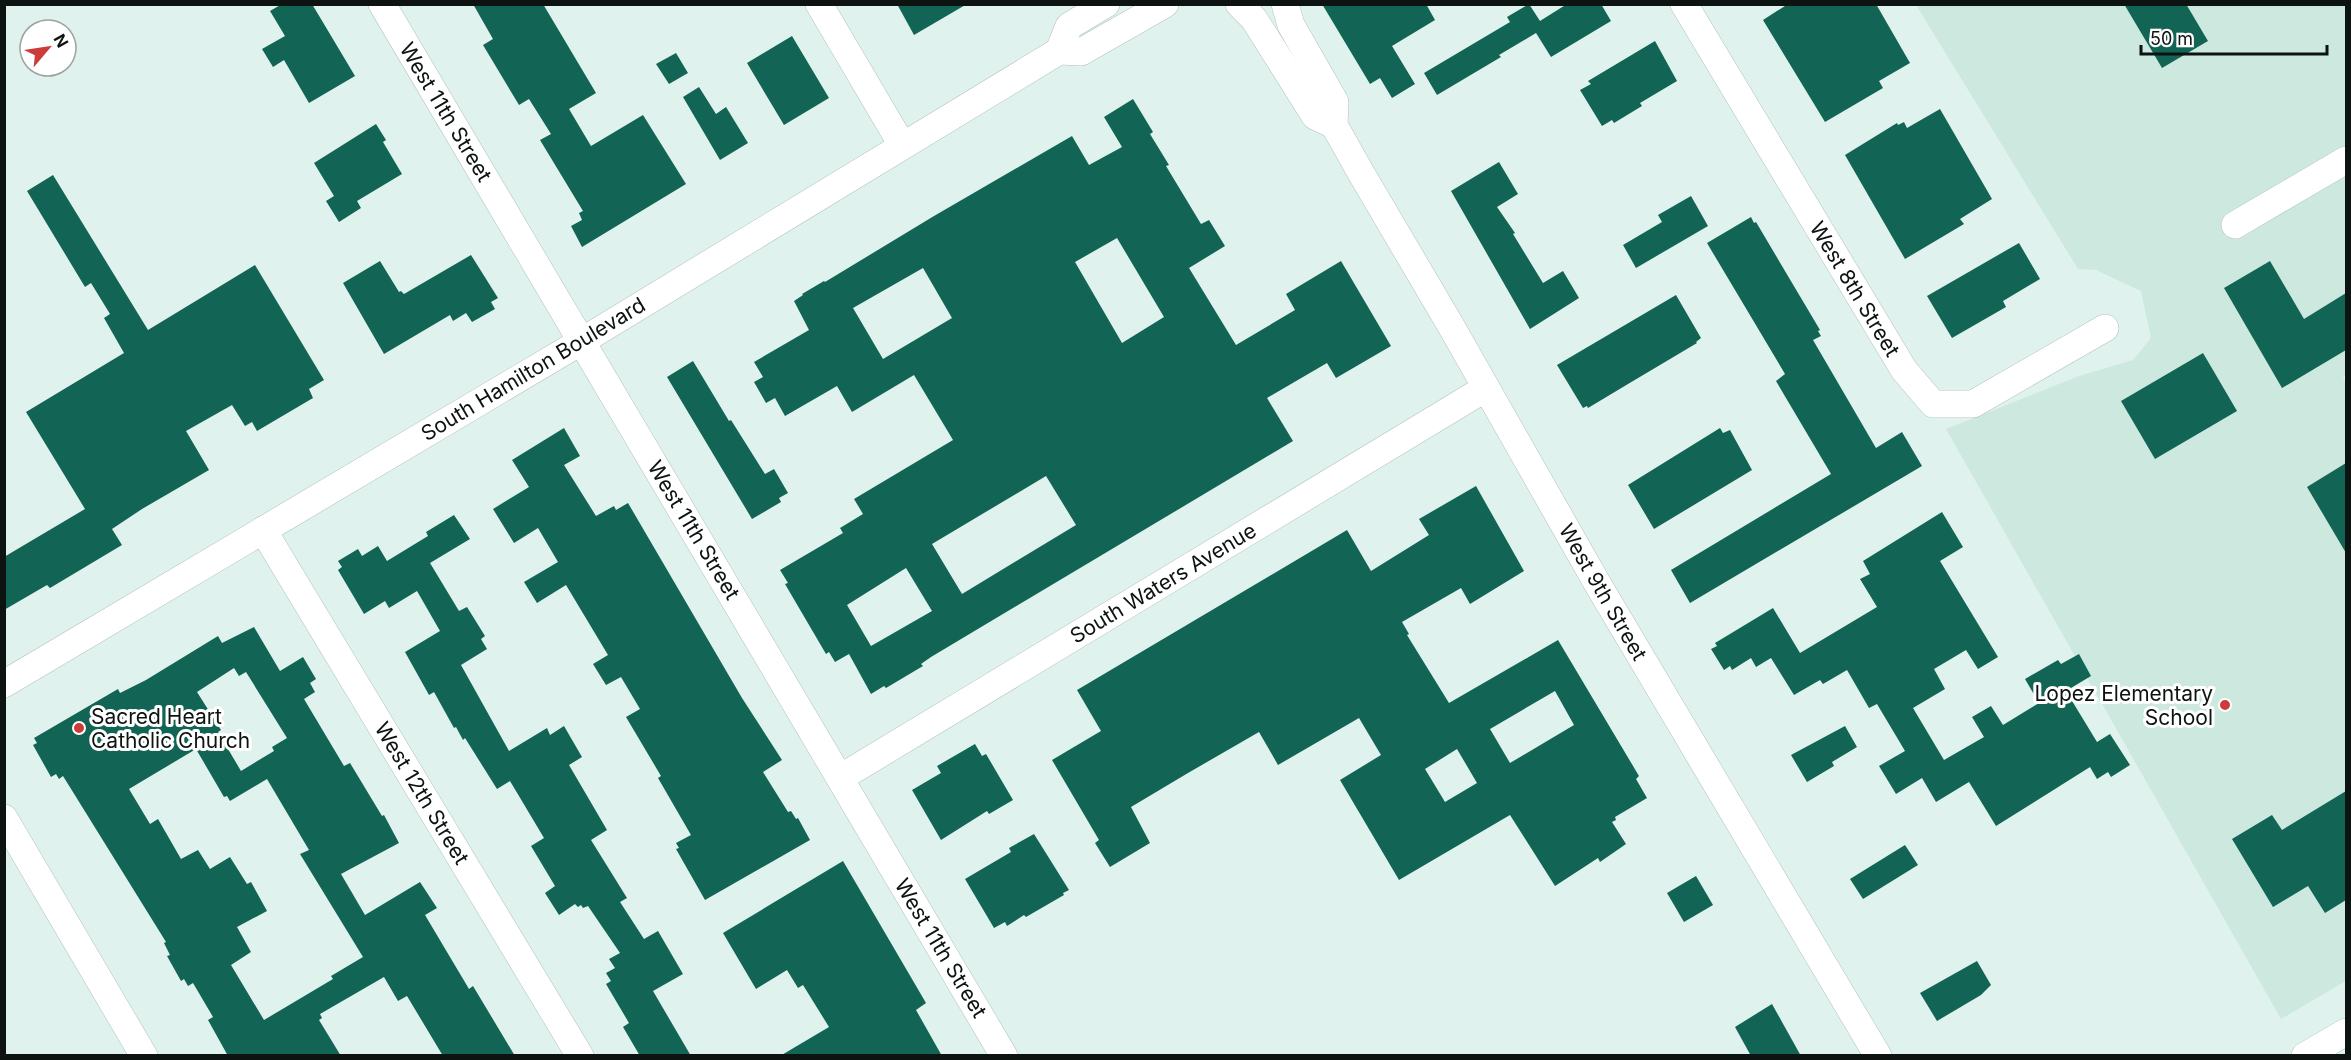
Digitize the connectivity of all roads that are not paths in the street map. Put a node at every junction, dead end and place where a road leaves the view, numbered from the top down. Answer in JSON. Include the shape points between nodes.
{"nodes":[{"id":1,"x":382,"y":4,"type":"edge"},
{"id":2,"x":819,"y":4,"type":"edge"},
{"id":3,"x":1106,"y":4,"type":"edge"},
{"id":4,"x":1165,"y":4,"type":"edge"},
{"id":5,"x":1239,"y":4,"type":"edge"},
{"id":6,"x":1284,"y":4,"type":"edge"},
{"id":7,"x":1684,"y":4,"type":"edge"},
{"id":8,"x":1059,"y":51,"type":"junction"},
{"id":9,"x":1334,"y":125,"type":"junction"},
{"id":10,"x":902,"y":145,"type":"junction"},
{"id":11,"x":2346,"y":160,"type":"edge"},
{"id":12,"x":2235,"y":225,"type":"dead end"},
{"id":13,"x":2105,"y":328,"type":"dead end"},
{"id":14,"x":582,"y":341,"type":"junction"},
{"id":15,"x":1486,"y":388,"type":"junction"},
{"id":16,"x":263,"y":530,"type":"junction"},
{"id":17,"x":4,"y":684,"type":"edge"},
{"id":18,"x":840,"y":778,"type":"junction"},
{"id":19,"x":4,"y":818,"type":"edge"},
{"id":20,"x":2346,"y":1032,"type":"edge"},
{"id":21,"x":2307,"y":1055,"type":"edge"},
{"id":22,"x":144,"y":1056,"type":"edge"},
{"id":23,"x":580,"y":1056,"type":"edge"},
{"id":24,"x":1004,"y":1056,"type":"edge"},
{"id":25,"x":1878,"y":1056,"type":"edge"}],
"edges":[{"from":1,"to":14,"type":"street","name":"West 11th Street"},
{"from":2,"to":10,"type":"street"},
{"from":3,"to":8,"type":"street","via":[[1070,26]]},
{"from":4,"to":8,"type":"street","name":"South Hamilton Boulevard","via":[[1081,52]]},
{"from":5,"to":9,"type":"street","name":"West 9th Street","via":[[1254,19],[1315,116]]},
{"from":6,"to":9,"type":"street","name":"West 9th Street","via":[[1291,25],[1335,102]]},
{"from":7,"to":13,"type":"street","name":"West 8th Street","via":[[1904,370],[1933,404],[1973,404]]},
{"from":8,"to":10,"type":"street","name":"South Hamilton Boulevard"},
{"from":9,"to":15,"type":"street","name":"West 9th Street"},
{"from":10,"to":14,"type":"street","name":"South Hamilton Boulevard"},
{"from":11,"to":12,"type":"street"},
{"from":14,"to":16,"type":"street","name":"South Hamilton Boulevard"},
{"from":14,"to":18,"type":"street","name":"West 11th Street"},
{"from":15,"to":18,"type":"street","name":"South Waters Avenue"},
{"from":15,"to":25,"type":"street","name":"West 9th Street"},
{"from":16,"to":17,"type":"street","name":"South Hamilton Boulevard"},
{"from":16,"to":23,"type":"street","name":"West 12th Street"},
{"from":18,"to":24,"type":"street","name":"West 11th Street"},
{"from":19,"to":22,"type":"street"},
{"from":20,"to":21,"type":"street"}]}
